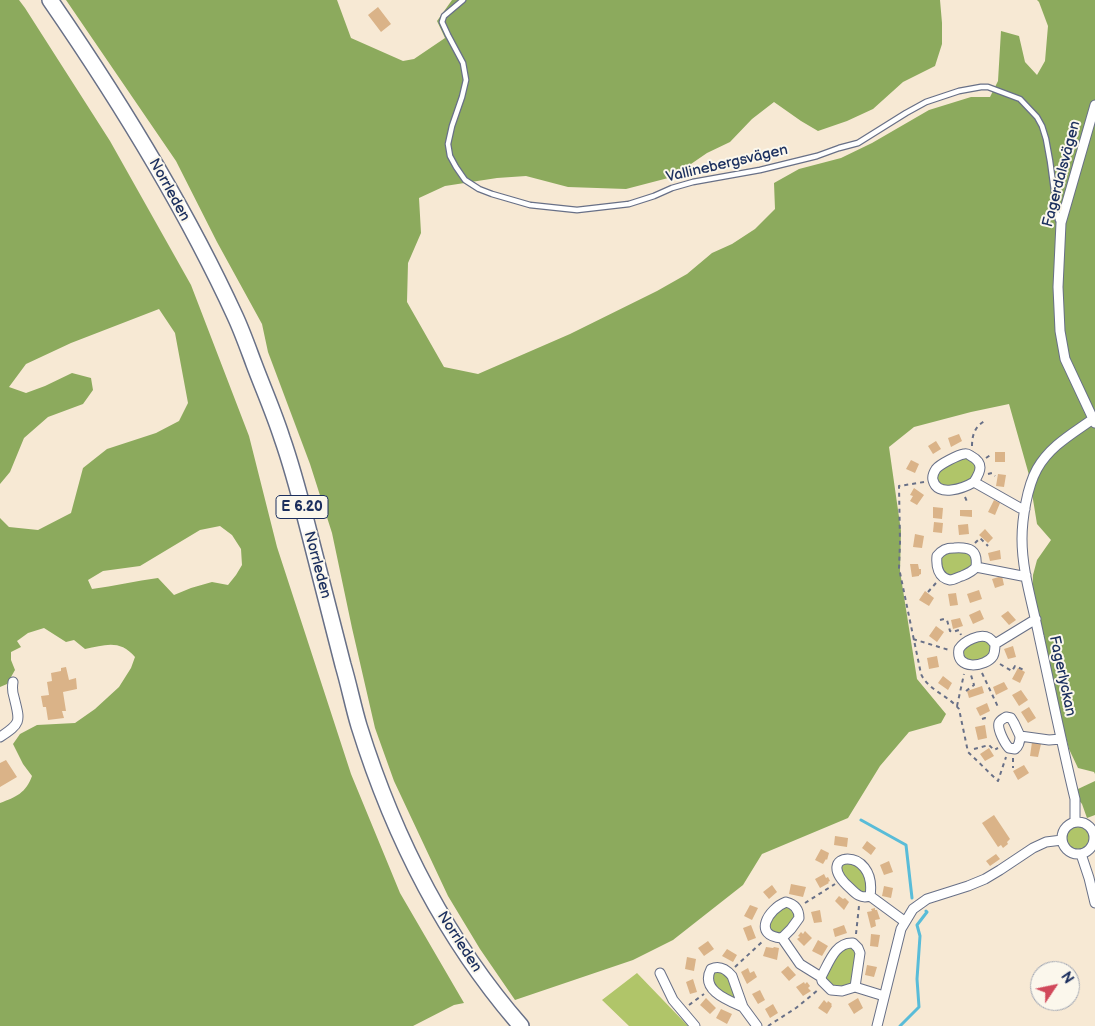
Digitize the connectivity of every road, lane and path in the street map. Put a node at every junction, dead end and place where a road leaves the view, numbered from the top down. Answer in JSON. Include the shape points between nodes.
{"nodes":[{"id":1,"x":50,"y":0,"type":"edge"},
{"id":2,"x":463,"y":0,"type":"edge"},
{"id":3,"x":1095,"y":105,"type":"edge"},
{"id":4,"x":1061,"y":223,"type":"junction"},
{"id":5,"x":985,"y":421,"type":"dead end"},
{"id":6,"x":1094,"y":421,"type":"edge"},
{"id":7,"x":971,"y":456,"type":"junction"},
{"id":8,"x":933,"y":480,"type":"junction"},
{"id":9,"x":974,"y":482,"type":"junction"},
{"id":10,"x":1025,"y":509,"type":"junction"},
{"id":11,"x":976,"y":567,"type":"junction"},
{"id":12,"x":1026,"y":575,"type":"junction"},
{"id":13,"x":1036,"y":619,"type":"junction"},
{"id":14,"x":940,"y":620,"type":"dead end"},
{"id":15,"x":913,"y":638,"type":"junction"},
{"id":16,"x":964,"y":643,"type":"junction"},
{"id":17,"x":995,"y":644,"type":"junction"},
{"id":18,"x":958,"y":653,"type":"junction"},
{"id":19,"x":991,"y":659,"type":"junction"},
{"id":20,"x":971,"y":664,"type":"junction"},
{"id":21,"x":1024,"y":670,"type":"dead end"},
{"id":22,"x":13,"y":682,"type":"dead end"},
{"id":23,"x":966,"y":690,"type":"dead end"},
{"id":24,"x":957,"y":706,"type":"junction"},
{"id":25,"x":1003,"y":718,"type":"junction"},
{"id":26,"x":1020,"y":736,"type":"junction"},
{"id":27,"x":0,"y":737,"type":"edge"},
{"id":28,"x":1061,"y":739,"type":"junction"},
{"id":29,"x":1007,"y":746,"type":"junction"},
{"id":30,"x":974,"y":749,"type":"dead end"},
{"id":31,"x":1075,"y":822,"type":"junction"},
{"id":32,"x":1062,"y":840,"type":"junction"},
{"id":33,"x":1081,"y":854,"type":"junction"},
{"id":34,"x":841,"y":880,"type":"junction"},
{"id":35,"x":860,"y":896,"type":"junction"},
{"id":36,"x":870,"y":896,"type":"junction"},
{"id":37,"x":1095,"y":903,"type":"edge"},
{"id":38,"x":797,"y":909,"type":"junction"},
{"id":39,"x":904,"y":921,"type":"junction"},
{"id":40,"x":770,"y":934,"type":"junction"},
{"id":41,"x":782,"y":938,"type":"junction"},
{"id":42,"x":855,"y":943,"type":"junction"},
{"id":43,"x":660,"y":973,"type":"dead end"},
{"id":44,"x":729,"y":973,"type":"junction"},
{"id":45,"x":823,"y":980,"type":"junction"},
{"id":46,"x":855,"y":986,"type":"junction"},
{"id":47,"x":712,"y":988,"type":"junction"},
{"id":48,"x":884,"y":996,"type":"junction"},
{"id":49,"x":743,"y":1007,"type":"junction"},
{"id":50,"x":681,"y":1011,"type":"junction"},
{"id":51,"x":521,"y":1026,"type":"edge"},
{"id":52,"x":695,"y":1026,"type":"edge"},
{"id":53,"x":757,"y":1026,"type":"edge"},
{"id":54,"x":768,"y":1026,"type":"edge"},
{"id":55,"x":877,"y":1026,"type":"edge"}],
"edges":[{"from":1,"to":51,"type":"highway","name":"Norrleden","number":"E 6.20","via":[[150,154],[212,267],[236,319],[282,439],[359,724],[389,809],[443,917],[476,969]]},
{"from":2,"to":4,"type":"lane","name":"Vallinebergsvägen","via":[[444,16],[442,22],[463,63],[466,80],[448,144],[450,156],[465,180],[492,194],[530,205],[577,210],[630,204],[693,182],[760,170],[858,143],[926,102],[981,86],[1020,99],[1037,117],[1046,139]]},
{"from":3,"to":4,"type":"street","name":"Fagerdalsvägen"},
{"from":4,"to":6,"type":"street","name":"Fagerdalsvägen","via":[[1060,331],[1065,359]]},
{"from":5,"to":7,"type":"path","via":[[975,431]]},
{"from":6,"to":10,"type":"street","name":"Fagerlyckan","via":[[1050,451],[1037,470]]},
{"from":7,"to":8,"type":"street","via":[[961,454],[939,466]]},
{"from":7,"to":9,"type":"street","via":[[978,460],[980,466]]},
{"from":8,"to":9,"type":"street","via":[[939,488],[946,490]]},
{"from":8,"to":15,"type":"path","via":[[899,486],[899,568]]},
{"from":9,"to":10,"type":"street"},
{"from":10,"to":12,"type":"street","name":"Fagerlyckan","via":[[1022,538]]},
{"from":11,"to":11,"type":"street","via":[[975,554],[966,547],[944,549],[937,556],[937,569],[950,580],[970,573]]},
{"from":11,"to":12,"type":"street"},
{"from":12,"to":13,"type":"street","name":"Fagerlyckan"},
{"from":13,"to":17,"type":"street","name":"Fagerlyckan"},
{"from":13,"to":28,"type":"street","name":"Fagerlyckan"},
{"from":14,"to":16,"type":"path","via":[[946,620],[950,630],[959,630]]},
{"from":15,"to":18,"type":"path"},
{"from":15,"to":24,"type":"path","via":[[923,679]]},
{"from":16,"to":17,"type":"street","via":[[983,637]]},
{"from":16,"to":18,"type":"street"},
{"from":17,"to":19,"type":"street"},
{"from":18,"to":20,"type":"street","via":[[960,660]]},
{"from":19,"to":20,"type":"street"},
{"from":19,"to":21,"type":"path","via":[[1012,671],[1015,666]]},
{"from":20,"to":23,"type":"path","via":[[974,685]]},
{"from":20,"to":24,"type":"path"},
{"from":20,"to":25,"type":"path"},
{"from":22,"to":27,"type":"street","via":[[19,718],[16,725]]},
{"from":24,"to":29,"type":"path","via":[[968,752],[998,781]]},
{"from":25,"to":26,"type":"street","via":[[1010,718]]},
{"from":25,"to":29,"type":"street","via":[[998,725]]},
{"from":26,"to":28,"type":"street","name":"Fagerlyckan"},
{"from":26,"to":29,"type":"street","via":[[1016,748]]},
{"from":28,"to":31,"type":"street","name":"Fagerlyckan","via":[[1074,799]]},
{"from":29,"to":30,"type":"path","via":[[994,750],[989,745]]},
{"from":31,"to":32,"type":"street","via":[[1065,828]]},
{"from":31,"to":33,"type":"street","via":[[1085,823],[1094,835],[1090,849]]},
{"from":32,"to":33,"type":"street","via":[[1068,851]]},
{"from":32,"to":39,"type":"street","via":[[1033,848],[986,879],[926,899]]},
{"from":33,"to":37,"type":"street"},
{"from":34,"to":35,"type":"street"},
{"from":34,"to":36,"type":"street","via":[[836,870],[838,864],[845,859],[853,860],[869,875]]},
{"from":34,"to":38,"type":"path"},
{"from":35,"to":36,"type":"street"},
{"from":35,"to":42,"type":"path"},
{"from":36,"to":39,"type":"street"},
{"from":38,"to":40,"type":"street","via":[[786,902],[776,908],[765,922]]},
{"from":38,"to":41,"type":"street","via":[[798,921]]},
{"from":39,"to":48,"type":"street"},
{"from":40,"to":41,"type":"street"},
{"from":40,"to":44,"type":"path"},
{"from":41,"to":45,"type":"street","via":[[800,964]]},
{"from":42,"to":45,"type":"street","via":[[837,948]]},
{"from":42,"to":46,"type":"street","via":[[860,953]]},
{"from":43,"to":50,"type":"street"},
{"from":44,"to":47,"type":"street","via":[[719,966],[711,968],[708,979]]},
{"from":44,"to":49,"type":"street"},
{"from":45,"to":46,"type":"street","via":[[831,990],[842,992]]},
{"from":45,"to":54,"type":"path","via":[[796,1008]]},
{"from":46,"to":48,"type":"street"},
{"from":47,"to":49,"type":"street"},
{"from":47,"to":50,"type":"path"},
{"from":48,"to":55,"type":"street"},
{"from":49,"to":53,"type":"street"},
{"from":50,"to":52,"type":"street"}]}
